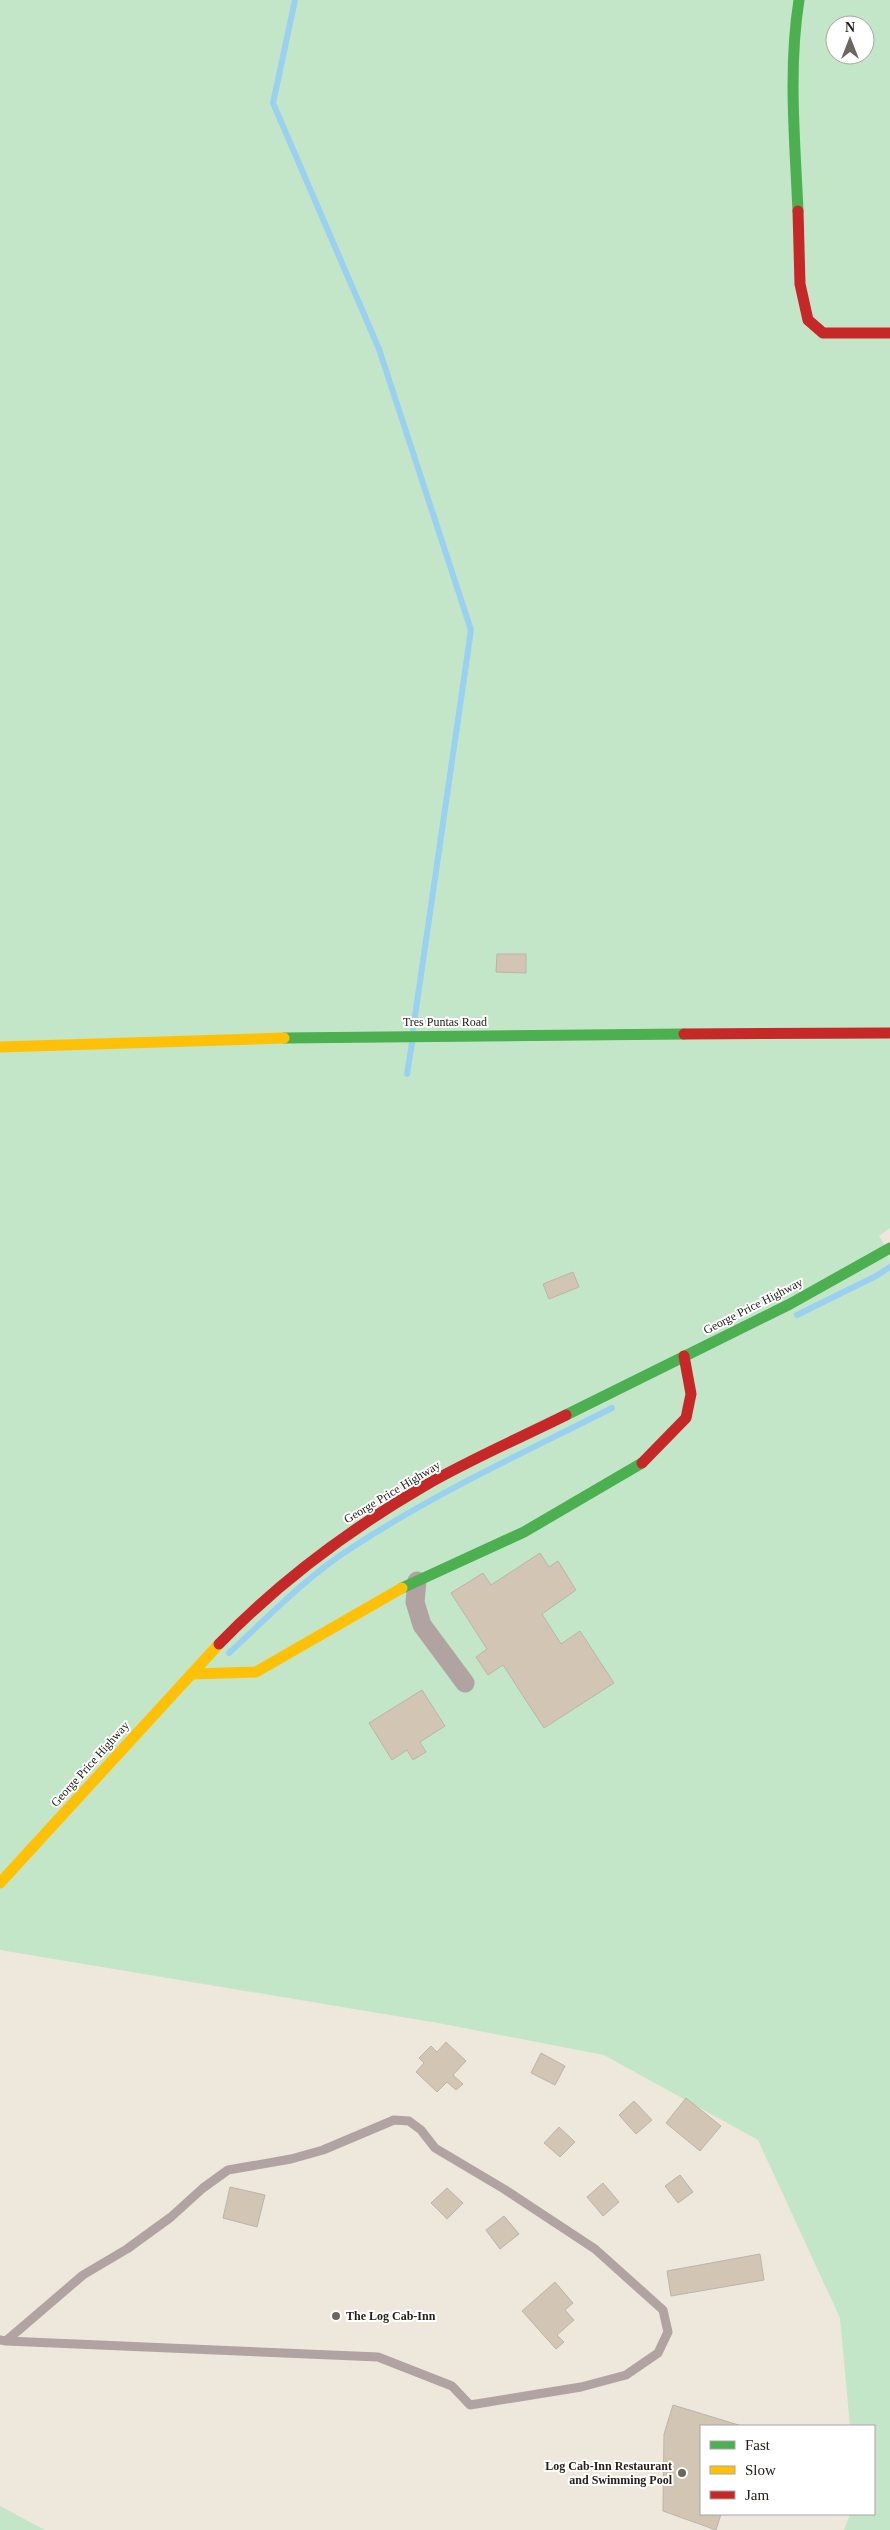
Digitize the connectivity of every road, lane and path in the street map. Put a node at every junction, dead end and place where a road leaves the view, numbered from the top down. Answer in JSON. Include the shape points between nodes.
{"nodes":[{"id":1,"x":799,"y":0,"type":"edge"},
{"id":2,"x":890,"y":333,"type":"edge"},
{"id":3,"x":890,"y":1033,"type":"edge"},
{"id":4,"x":0,"y":1047,"type":"edge"},
{"id":5,"x":890,"y":1248,"type":"edge"},
{"id":6,"x":684,"y":1356,"type":"junction"},
{"id":7,"x":417,"y":1581,"type":"junction"},
{"id":8,"x":191,"y":1674,"type":"junction"},
{"id":9,"x":465,"y":1683,"type":"dead end"},
{"id":10,"x":0,"y":1883,"type":"edge"},
{"id":11,"x":3,"y":2340,"type":"edge"}],
"edges":[{"from":1,"to":2,"type":"main road","via":[[794,114],[800,284],[808,320],[823,333]]},
{"from":3,"to":4,"type":"main road","name":"Tres Puntas Road","via":[[316,1037]]},
{"from":5,"to":6,"type":"main road","name":"George Price Highway","via":[[790,1304]]},
{"from":6,"to":7,"type":"main road","via":[[691,1394],[686,1418],[642,1463],[524,1532]]},
{"from":6,"to":8,"type":"main road","name":"George Price Highway","via":[[427,1484],[337,1541],[255,1607]]},
{"from":7,"to":8,"type":"main road","via":[[386,1595],[256,1672]]},
{"from":7,"to":9,"type":"street","via":[[415,1602],[422,1625]]},
{"from":8,"to":10,"type":"main road","name":"George Price Highway"},
{"from":11,"to":11,"type":"lane","via":[[378,2357],[452,2386],[470,2405],[581,2387],[626,2374],[658,2353],[668,2332],[663,2310],[595,2249],[435,2148],[409,2121],[394,2120],[315,2152],[228,2170],[127,2249],[83,2275]]}]}
